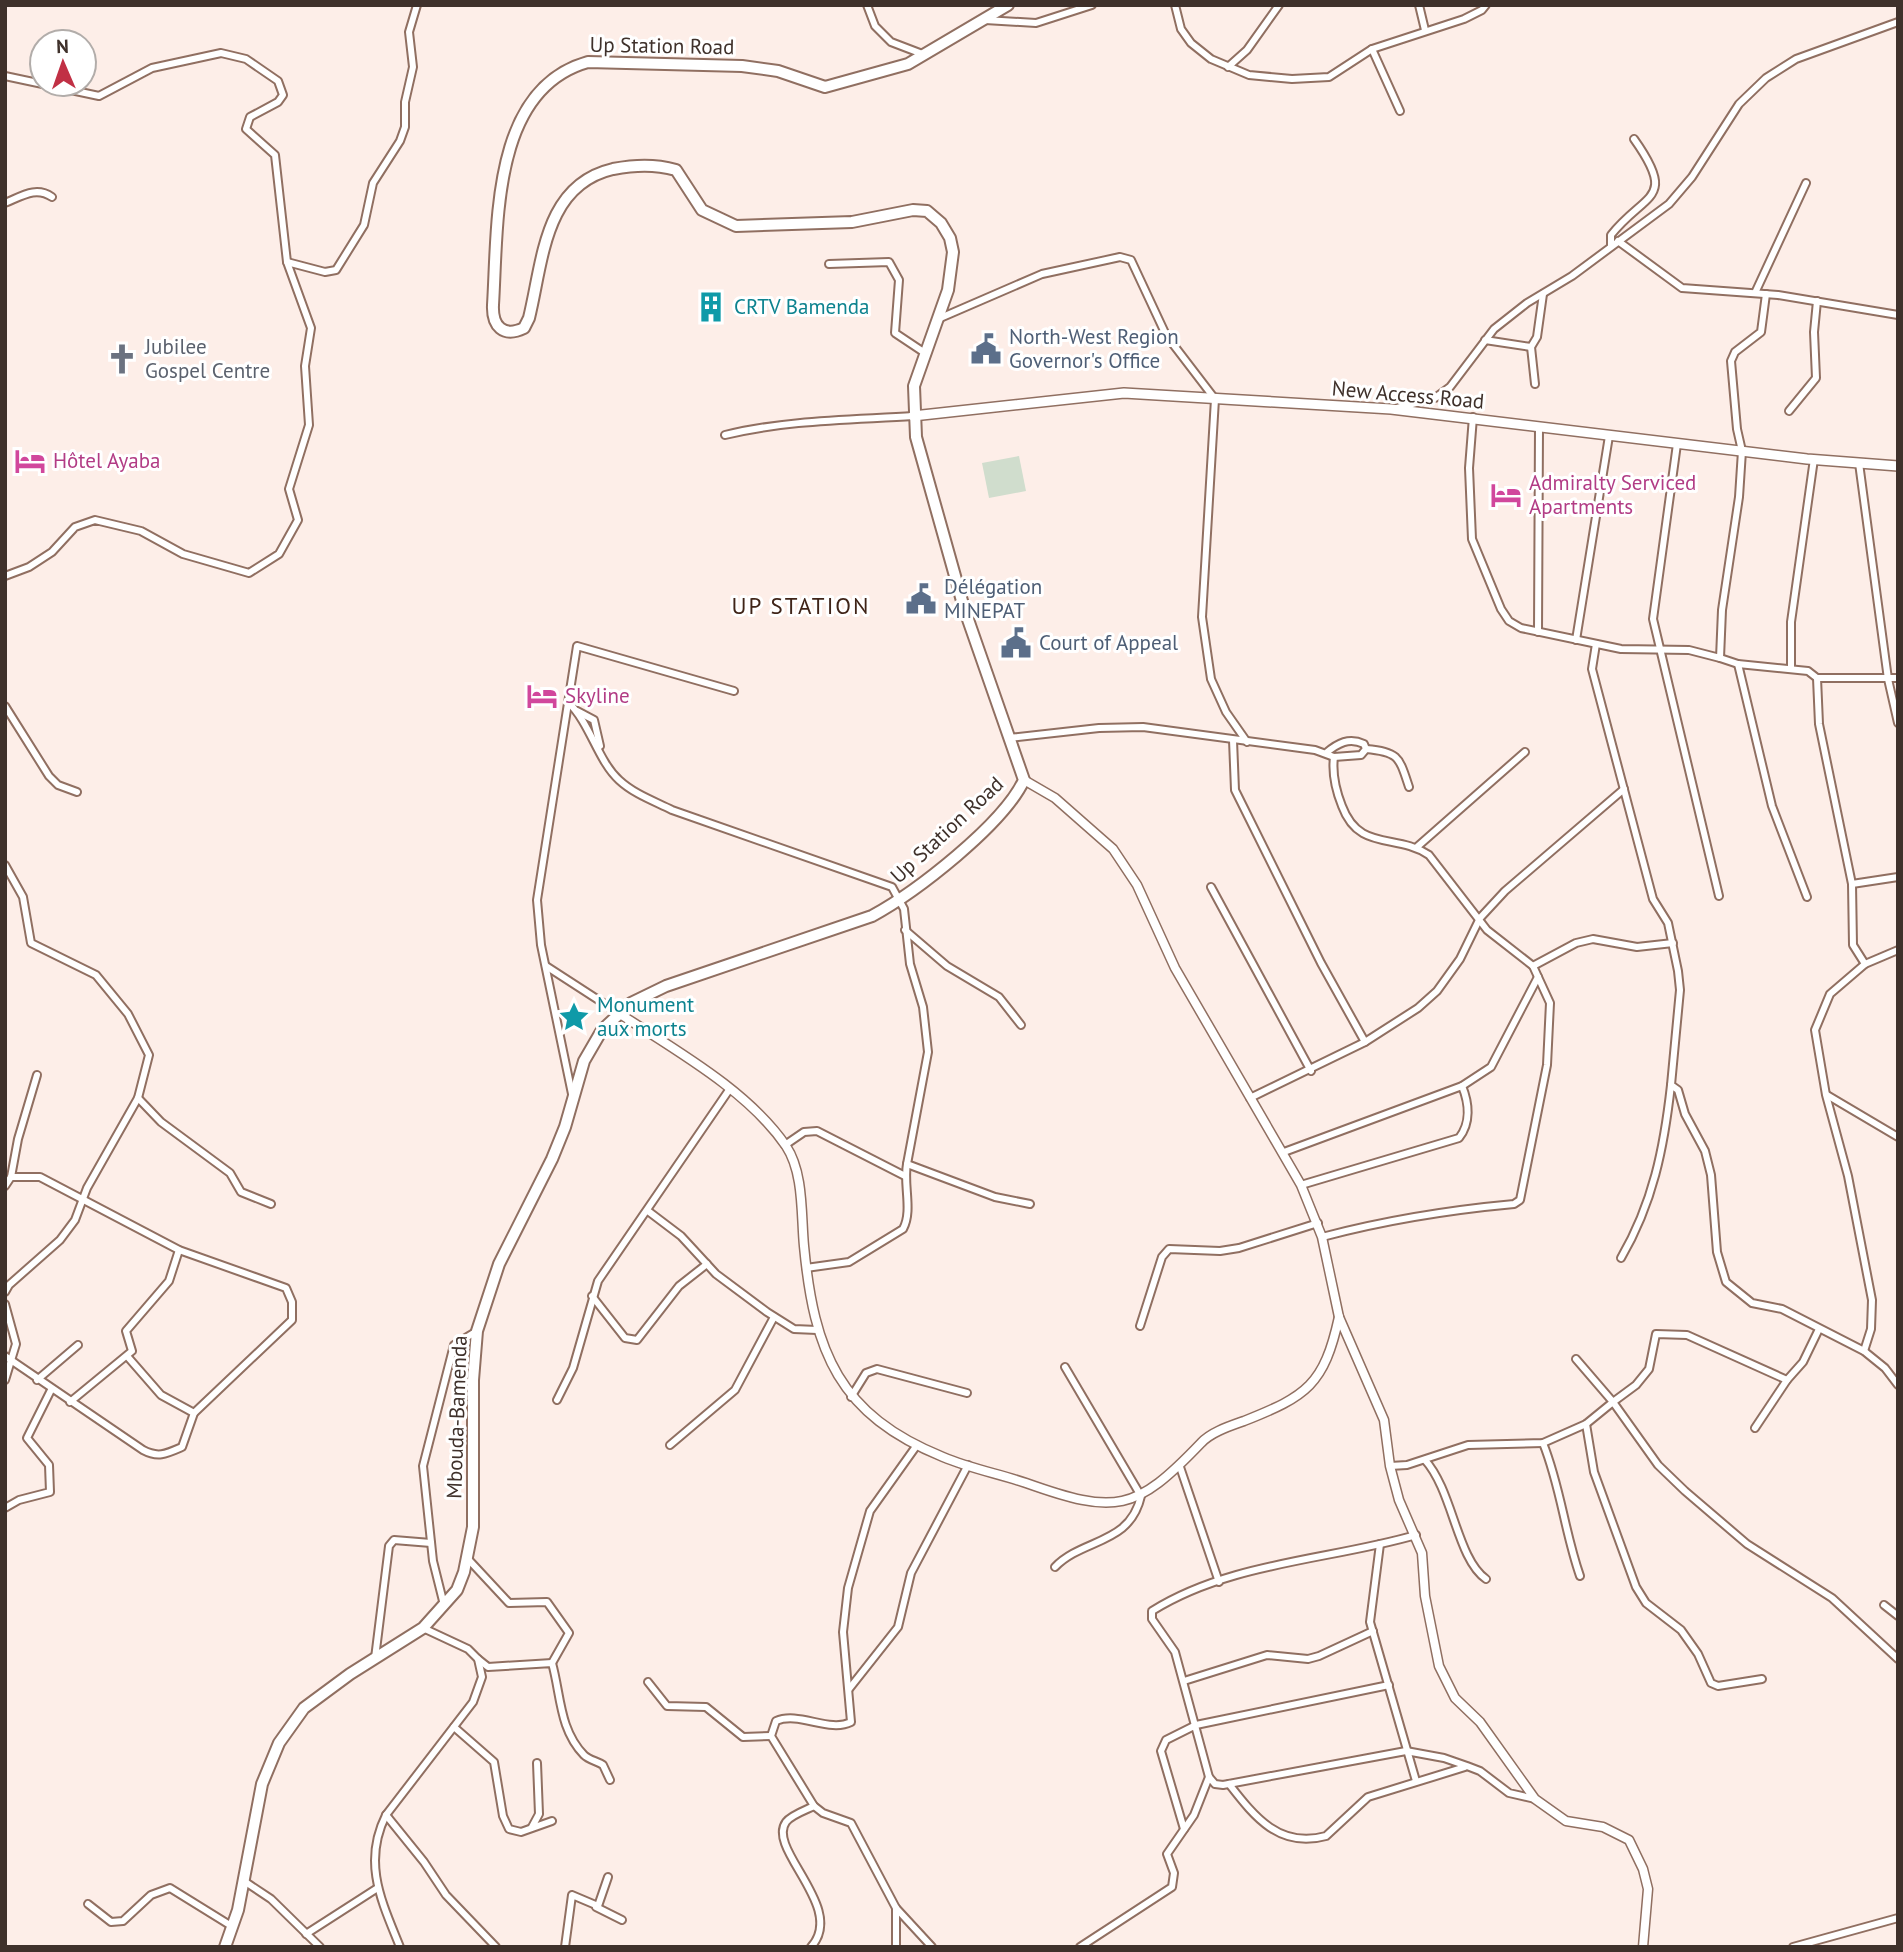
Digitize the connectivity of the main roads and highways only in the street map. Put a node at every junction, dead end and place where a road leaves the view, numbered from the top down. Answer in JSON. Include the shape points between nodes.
{"nodes":[{"id":1,"x":1008,"y":5,"type":"edge"},
{"id":2,"x":914,"y":416,"type":"junction"},
{"id":3,"x":1898,"y":466,"type":"edge"},
{"id":4,"x":791,"y":944,"type":"joint"},
{"id":5,"x":225,"y":1947,"type":"edge"}],
"edges":[{"from":1,"to":2,"type":"highway","name":"Up Station Road","via":[[925,55],[887,72],[825,87],[778,72],[714,63],[588,62],[545,83],[518,126],[505,167],[497,223],[493,319],[507,332],[524,328],[554,218],[582,180],[595,174],[633,165],[676,170],[702,210],[736,226],[852,222],[927,211],[950,238],[953,252],[947,290],[914,386]]},
{"from":2,"to":3,"type":"main road","name":"New Access Road","via":[[1124,393],[1391,409],[1742,452]]},
{"from":2,"to":4,"type":"highway","name":"Up Station Road","via":[[922,463],[960,595],[1024,780],[1017,795],[990,822],[901,900],[873,916]]},
{"from":4,"to":5,"type":"highway","name":"Mbouda-Bamenda","via":[[666,986],[617,1012],[592,1046],[565,1128],[499,1264],[477,1331],[473,1527],[457,1590],[424,1628],[304,1708],[279,1743],[262,1784],[244,1881]]}]}
